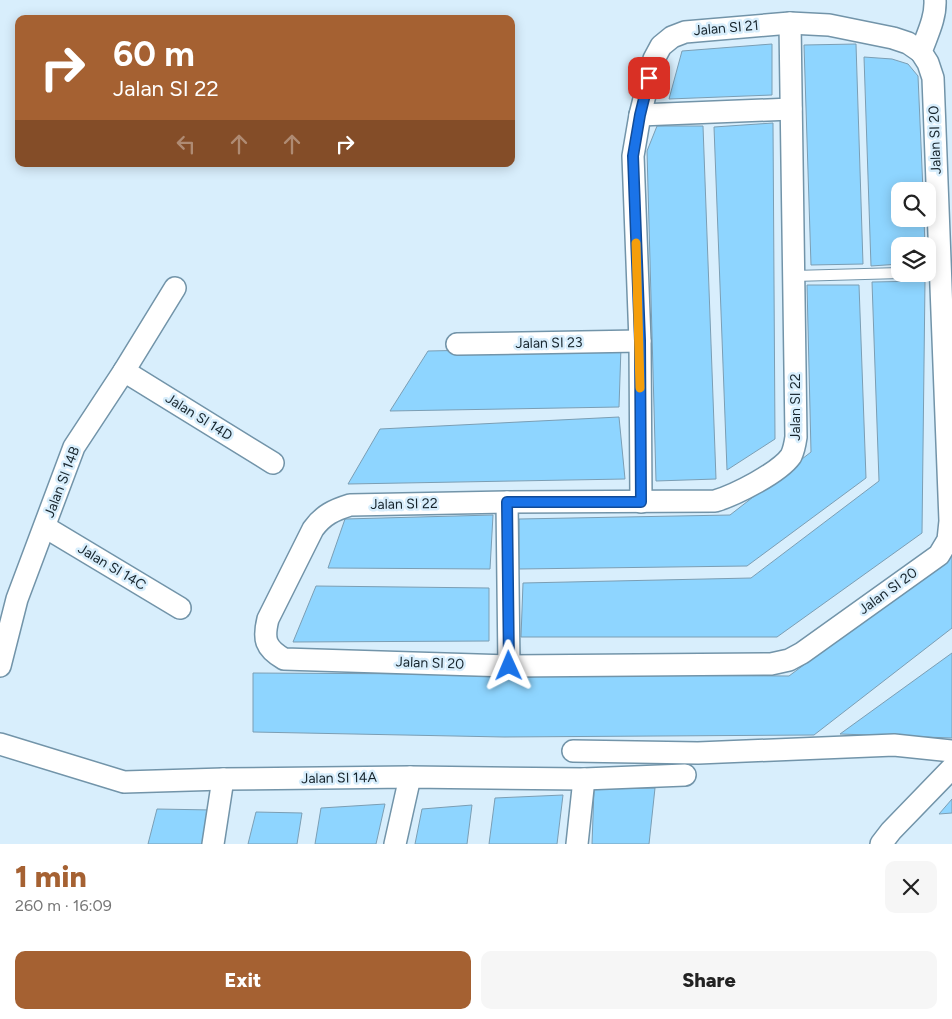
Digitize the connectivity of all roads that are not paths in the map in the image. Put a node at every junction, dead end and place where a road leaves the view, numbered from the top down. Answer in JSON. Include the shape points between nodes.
{"nodes":[{"id":1,"x":935,"y":0,"type":"edge"},
{"id":2,"x":790,"y":23,"type":"junction"},
{"id":3,"x":921,"y":52,"type":"junction"},
{"id":4,"x":791,"y":109,"type":"junction"},
{"id":5,"x":640,"y":115,"type":"junction"},
{"id":6,"x":945,"y":223,"type":"edge"},
{"id":7,"x":936,"y":263,"type":"edge"},
{"id":8,"x":891,"y":273,"type":"edge"},
{"id":9,"x":794,"y":276,"type":"junction"},
{"id":10,"x":935,"y":282,"type":"edge"},
{"id":11,"x":175,"y":288,"type":"dead end"},
{"id":12,"x":640,"y":341,"type":"junction"},
{"id":13,"x":457,"y":344,"type":"dead end"},
{"id":14,"x":124,"y":371,"type":"junction"},
{"id":15,"x":273,"y":463,"type":"dead end"},
{"id":16,"x":507,"y":502,"type":"junction"},
{"id":17,"x":641,"y":502,"type":"junction"},
{"id":18,"x":45,"y":527,"type":"junction"},
{"id":19,"x":180,"y":608,"type":"dead end"},
{"id":20,"x":284,"y":658,"type":"joint"},
{"id":21,"x":0,"y":666,"type":"edge"},
{"id":22,"x":509,"y":666,"type":"junction"},
{"id":23,"x":0,"y":744,"type":"edge"},
{"id":24,"x":573,"y":751,"type":"dead end"},
{"id":25,"x":952,"y":751,"type":"edge"},
{"id":26,"x":952,"y":768,"type":"edge"},
{"id":27,"x":685,"y":775,"type":"dead end"},
{"id":28,"x":410,"y":777,"type":"junction"},
{"id":29,"x":223,"y":779,"type":"junction"},
{"id":30,"x":584,"y":779,"type":"junction"},
{"id":31,"x":213,"y":844,"type":"edge"},
{"id":32,"x":394,"y":844,"type":"edge"},
{"id":33,"x":577,"y":844,"type":"edge"},
{"id":34,"x":881,"y":844,"type":"edge"}],
"edges":[{"from":1,"to":3,"type":"street","via":[[932,23]]},
{"from":2,"to":3,"type":"street","name":"Jalan SI 21","via":[[829,25],[893,38]]},
{"from":2,"to":4,"type":"street","name":"Jalan SI 22"},
{"from":2,"to":5,"type":"street","name":"Jalan SI 21","via":[[685,32],[672,37],[654,59]]},
{"from":3,"to":6,"type":"street","name":"Jalan SI 20","via":[[933,78]]},
{"from":4,"to":5,"type":"street"},
{"from":4,"to":9,"type":"street","name":"Jalan SI 22"},
{"from":5,"to":12,"type":"street","name":"Jalan SI 21","via":[[633,156]]},
{"from":6,"to":7,"type":"street","name":"Jalan SI 20"},
{"from":8,"to":9,"type":"lane"},
{"from":9,"to":17,"type":"street","name":"Jalan SI 22","via":[[796,437],[790,457],[783,465],[728,497],[699,502]]},
{"from":10,"to":22,"type":"street","name":"Jalan SI 20","via":[[950,522],[948,540],[939,555],[789,660],[771,664]]},
{"from":11,"to":14,"type":"street","name":"Jalan SI 14B"},
{"from":12,"to":13,"type":"street","name":"Jalan SI 23"},
{"from":12,"to":17,"type":"street","name":"Jalan SI 21"},
{"from":14,"to":15,"type":"street","name":"Jalan SI 14D"},
{"from":14,"to":18,"type":"street","name":"Jalan SI 14B","via":[[74,447]]},
{"from":16,"to":17,"type":"street","name":"Jalan SI 22"},
{"from":16,"to":20,"type":"street","name":"Jalan SI 22","via":[[350,505],[328,513],[316,524],[268,618],[265,632],[268,644],[274,653]]},
{"from":16,"to":22,"type":"street"},
{"from":18,"to":19,"type":"street","name":"Jalan SI 14C"},
{"from":18,"to":21,"type":"street","name":"Jalan SI 14B","via":[[17,599]]},
{"from":20,"to":22,"type":"street","name":"Jalan SI 20"},
{"from":23,"to":29,"type":"street","name":"Jalan SI 14A","via":[[124,782]]},
{"from":24,"to":25,"type":"street","via":[[698,753],[894,745]]},
{"from":26,"to":34,"type":"street"},
{"from":27,"to":30,"type":"street","name":"Jalan SI 14A"},
{"from":28,"to":29,"type":"street","name":"Jalan SI 14A"},
{"from":28,"to":30,"type":"street","name":"Jalan SI 14A"},
{"from":28,"to":32,"type":"street"},
{"from":29,"to":31,"type":"street"},
{"from":30,"to":33,"type":"street"}]}
